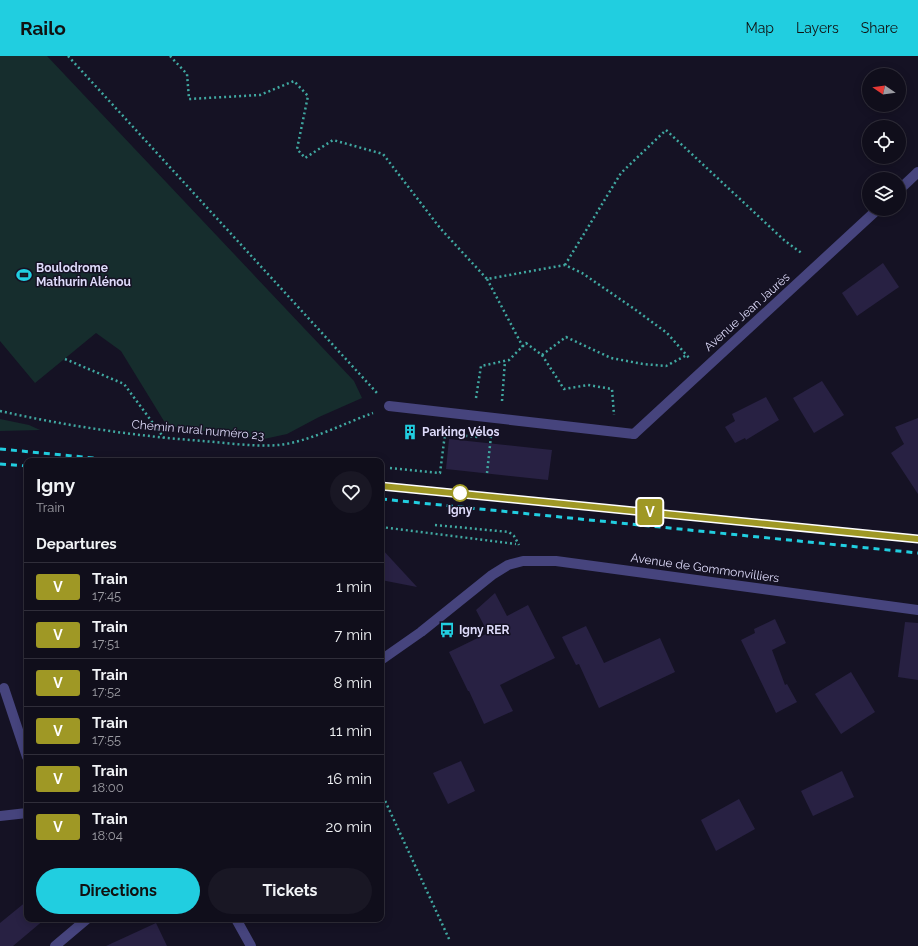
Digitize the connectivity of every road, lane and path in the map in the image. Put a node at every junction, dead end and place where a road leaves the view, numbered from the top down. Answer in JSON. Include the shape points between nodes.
{"nodes":[{"id":1,"x":68,"y":56,"type":"edge"},
{"id":2,"x":170,"y":56,"type":"edge"},
{"id":3,"x":918,"y":172,"type":"edge"},
{"id":4,"x":906,"y":183,"type":"edge"},
{"id":5,"x":870,"y":216,"type":"edge"},
{"id":6,"x":818,"y":264,"type":"junction"},
{"id":7,"x":565,"y":265,"type":"junction"},
{"id":8,"x":488,"y":279,"type":"junction"},
{"id":9,"x":523,"y":347,"type":"junction"},
{"id":10,"x":542,"y":355,"type":"junction"},
{"id":11,"x":687,"y":355,"type":"junction"},
{"id":12,"x":64,"y":359,"type":"dead end"},
{"id":13,"x":505,"y":361,"type":"junction"},
{"id":14,"x":702,"y":371,"type":"junction"},
{"id":15,"x":389,"y":406,"type":"junction"},
{"id":16,"x":0,"y":411,"type":"edge"},
{"id":17,"x":473,"y":416,"type":"junction"},
{"id":18,"x":500,"y":419,"type":"junction"},
{"id":19,"x":616,"y":431,"type":"junction"},
{"id":20,"x":466,"y":436,"type":"dead end"},
{"id":21,"x":165,"y":438,"type":"junction"},
{"id":22,"x":490,"y":444,"type":"dead end"},
{"id":23,"x":390,"y":468,"type":"dead end"},
{"id":24,"x":487,"y":473,"type":"dead end"},
{"id":25,"x":435,"y":525,"type":"dead end"},
{"id":26,"x":384,"y":527,"type":"edge"},
{"id":27,"x":918,"y":610,"type":"edge"},
{"id":28,"x":384,"y":658,"type":"edge"},
{"id":29,"x":4,"y":688,"type":"dead end"},
{"id":30,"x":24,"y":748,"type":"edge"},
{"id":31,"x":384,"y":798,"type":"edge"},
{"id":32,"x":24,"y":813,"type":"edge"},
{"id":33,"x":0,"y":816,"type":"edge"},
{"id":34,"x":83,"y":922,"type":"edge"},
{"id":35,"x":238,"y":922,"type":"edge"},
{"id":36,"x":450,"y":941,"type":"dead end"},
{"id":37,"x":55,"y":946,"type":"edge"},
{"id":38,"x":251,"y":946,"type":"edge"}],
"edges":[{"from":1,"to":15,"type":"path"},
{"from":2,"to":8,"type":"path","via":[[187,74],[189,99],[260,95],[294,81],[308,96],[297,150],[305,158],[333,140],[384,154],[440,228]]},
{"from":3,"to":4,"type":"street"},
{"from":5,"to":6,"type":"street","name":"Avenue Jean Jaurès"},
{"from":6,"to":7,"type":"path","via":[[786,241],[666,130],[621,173]]},
{"from":6,"to":14,"type":"street","name":"Avenue Jean Jaurès"},
{"from":7,"to":8,"type":"path"},
{"from":7,"to":11,"type":"path","via":[[650,320],[667,333]]},
{"from":8,"to":9,"type":"path"},
{"from":9,"to":10,"type":"path","via":[[526,343]]},
{"from":9,"to":13,"type":"path"},
{"from":10,"to":11,"type":"path","via":[[566,337],[611,358],[643,364],[666,366]]},
{"from":10,"to":19,"type":"path","via":[[564,389],[588,385],[612,390]]},
{"from":11,"to":14,"type":"path"},
{"from":12,"to":21,"type":"path","via":[[124,384]]},
{"from":13,"to":17,"type":"path","via":[[481,366]]},
{"from":13,"to":18,"type":"path"},
{"from":14,"to":19,"type":"street","name":"Avenue Jean Jaurès","via":[[634,434]]},
{"from":15,"to":17,"type":"street"},
{"from":15,"to":21,"type":"path","name":"Chemin rural numéro 23","via":[[299,441],[278,445]]},
{"from":16,"to":21,"type":"path","name":"Chemin rural numéro 23","via":[[51,422]]},
{"from":17,"to":18,"type":"street"},
{"from":18,"to":19,"type":"street"},
{"from":20,"to":23,"type":"path","via":[[445,434],[440,473]]},
{"from":22,"to":24,"type":"path"},
{"from":25,"to":26,"type":"path","via":[[509,532],[518,544]]},
{"from":27,"to":28,"type":"street","name":"Avenue de Gommonvilliers","via":[[556,561],[523,561],[508,565],[492,575]]},
{"from":29,"to":30,"type":"street"},
{"from":31,"to":36,"type":"path"},
{"from":32,"to":33,"type":"street"},
{"from":34,"to":37,"type":"street"},
{"from":35,"to":38,"type":"street"}]}
